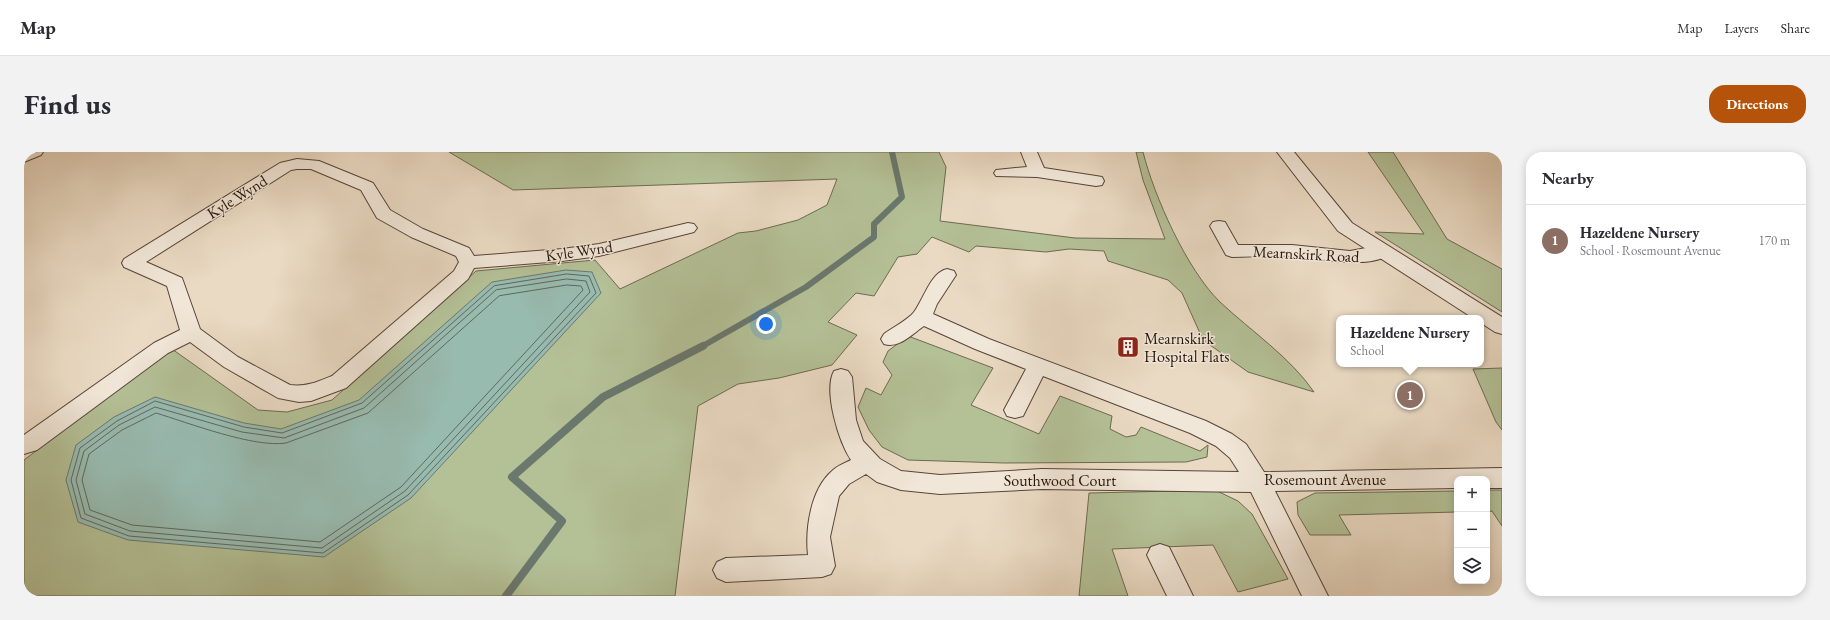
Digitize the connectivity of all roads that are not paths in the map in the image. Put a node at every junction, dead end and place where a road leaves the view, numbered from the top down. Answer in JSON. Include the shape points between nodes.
{"nodes":[{"id":1,"x":35,"y":152,"type":"edge"},
{"id":2,"x":1029,"y":152,"type":"edge"},
{"id":3,"x":1285,"y":152,"type":"edge"},
{"id":4,"x":24,"y":157,"type":"edge"},
{"id":5,"x":1037,"y":172,"type":"junction"},
{"id":6,"x":1002,"y":173,"type":"dead end"},
{"id":7,"x":1096,"y":181,"type":"dead end"},
{"id":8,"x":1219,"y":226,"type":"dead end"},
{"id":9,"x":688,"y":228,"type":"dead end"},
{"id":10,"x":1382,"y":250,"type":"junction"},
{"id":11,"x":468,"y":262,"type":"junction"},
{"id":12,"x":946,"y":275,"type":"dead end"},
{"id":13,"x":1483,"y":315,"type":"edge"},
{"id":14,"x":1484,"y":315,"type":"edge"},
{"id":15,"x":922,"y":317,"type":"junction"},
{"id":16,"x":1502,"y":327,"type":"edge"},
{"id":17,"x":191,"y":333,"type":"junction"},
{"id":18,"x":891,"y":339,"type":"dead end"},
{"id":19,"x":1038,"y":366,"type":"junction"},
{"id":20,"x":841,"y":377,"type":"dead end"},
{"id":21,"x":1015,"y":410,"type":"dead end"},
{"id":22,"x":24,"y":446,"type":"edge"},
{"id":23,"x":866,"y":463,"type":"junction"},
{"id":24,"x":1502,"y":478,"type":"edge"},
{"id":25,"x":1258,"y":482,"type":"junction"},
{"id":26,"x":1160,"y":555,"type":"dead end"},
{"id":27,"x":726,"y":570,"type":"dead end"},
{"id":28,"x":1180,"y":596,"type":"edge"},
{"id":29,"x":1315,"y":596,"type":"edge"}],
"edges":[{"from":1,"to":4,"type":"street"},
{"from":2,"to":5,"type":"street"},
{"from":3,"to":10,"type":"street","name":"Mearnskirk Road","via":[[1337,219],[1345,227]]},
{"from":5,"to":6,"type":"street"},
{"from":5,"to":7,"type":"street"},
{"from":8,"to":10,"type":"street","name":"Mearnskirk Road","via":[[1232,251],[1300,251],[1348,258],[1367,256]]},
{"from":9,"to":11,"type":"street","name":"Kyle Wynd","via":[[600,250]]},
{"from":10,"to":13,"type":"street","name":"Mearnskirk Road"},
{"from":11,"to":17,"type":"street","via":[[461,275],[339,382],[311,393],[286,392],[231,362]]},
{"from":11,"to":17,"type":"street","name":"Kyle Wynd","via":[[463,252],[417,233],[383,214],[367,187],[313,164],[286,166],[131,262],[175,282]]},
{"from":12,"to":15,"type":"street"},
{"from":14,"to":16,"type":"street","name":"Mearnskirk Road"},
{"from":15,"to":18,"type":"street"},
{"from":15,"to":19,"type":"street","name":"Rosemount Avenue"},
{"from":17,"to":22,"type":"street","via":[[161,348]]},
{"from":19,"to":21,"type":"street"},
{"from":19,"to":25,"type":"street","name":"Rosemount Avenue","via":[[1198,427],[1224,440],[1238,451]]},
{"from":20,"to":23,"type":"street","name":"Southwood Court","via":[[844,421],[852,442]]},
{"from":23,"to":25,"type":"street","name":"Southwood Court","via":[[886,475],[907,482],[938,485],[1041,479]]},
{"from":23,"to":27,"type":"street","via":[[841,477],[828,492],[818,537],[822,566]]},
{"from":24,"to":25,"type":"street","name":"Rosemount Avenue"},
{"from":25,"to":29,"type":"street"},
{"from":26,"to":28,"type":"street"}]}
